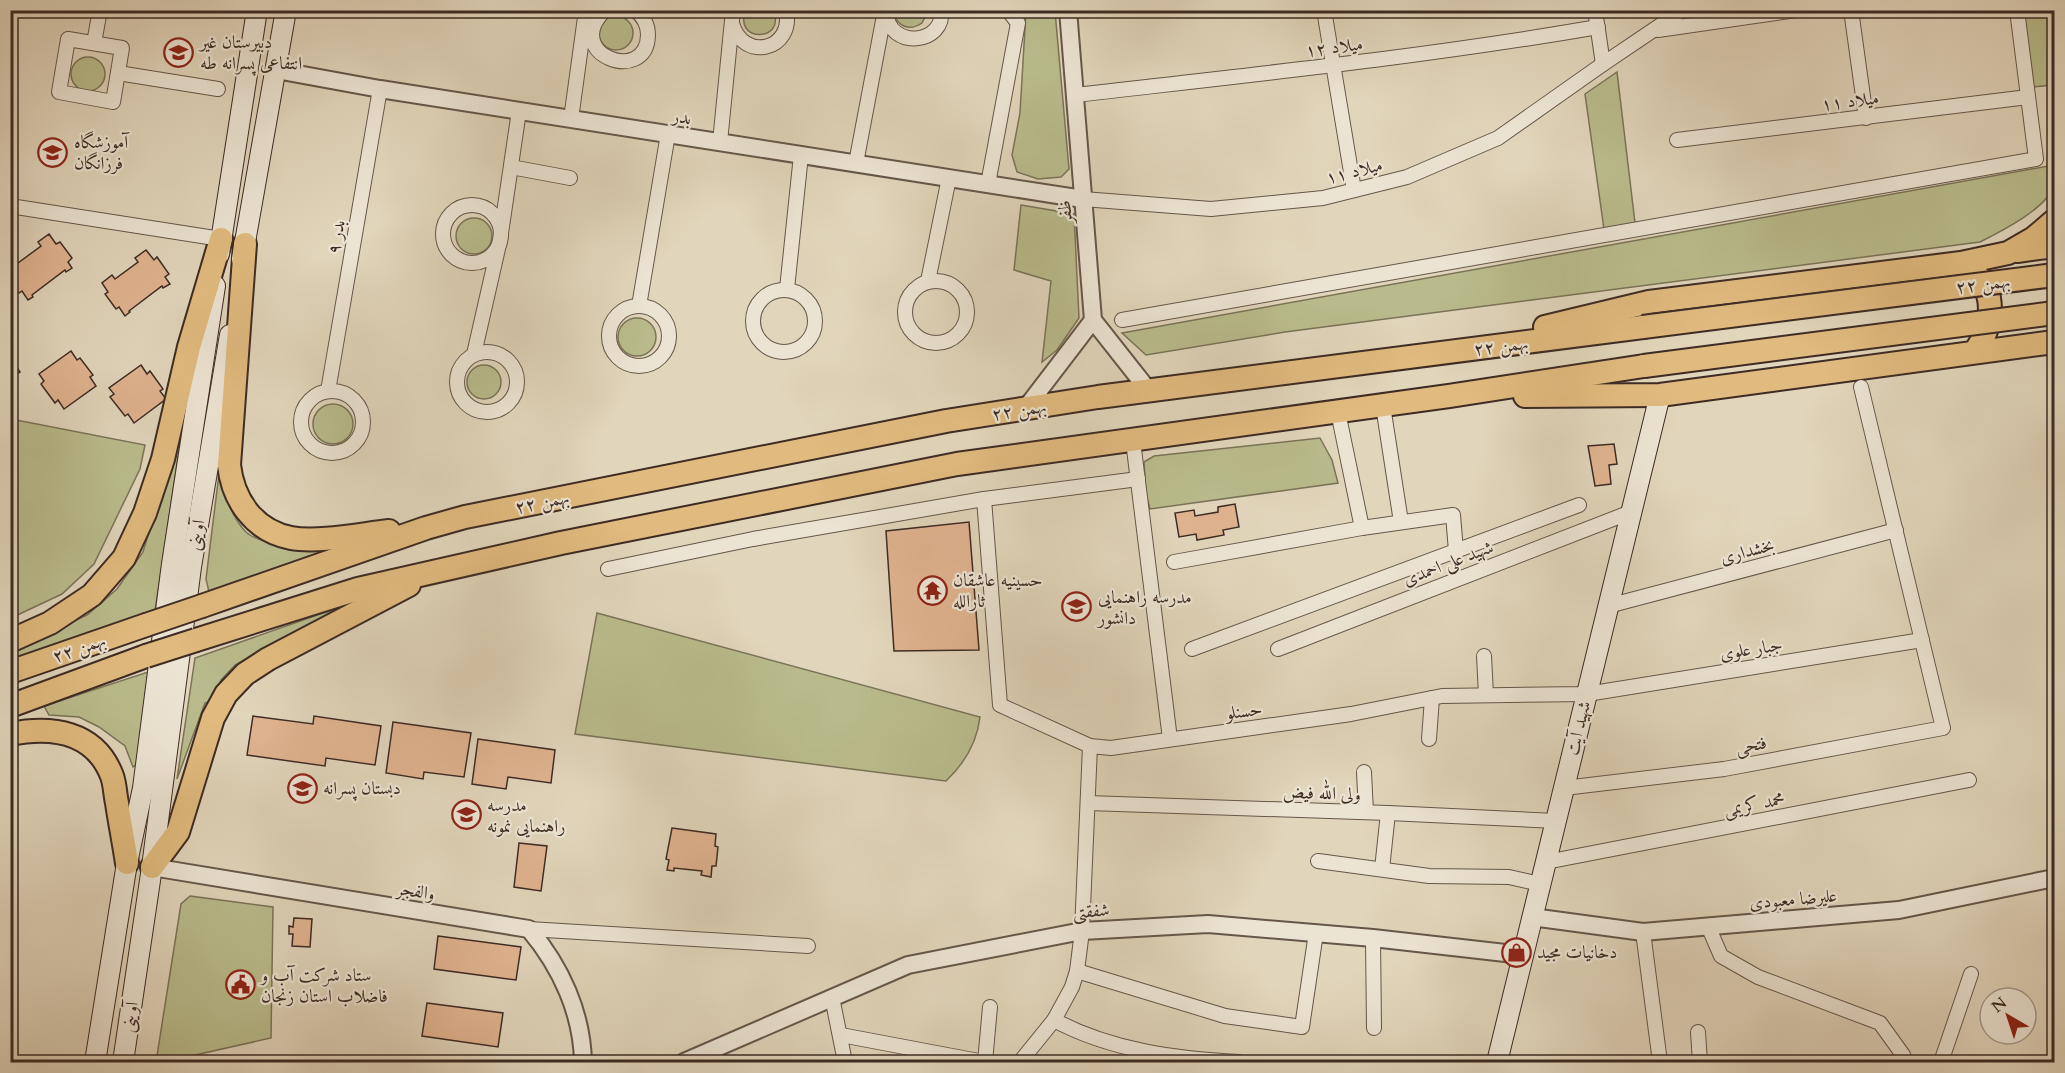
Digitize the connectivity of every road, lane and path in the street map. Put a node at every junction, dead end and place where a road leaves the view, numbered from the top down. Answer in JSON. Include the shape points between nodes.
{"nodes":[{"id":1,"x":100,"y":10,"type":"edge"},
{"id":2,"x":257,"y":10,"type":"edge"},
{"id":3,"x":286,"y":10,"type":"edge"},
{"id":4,"x":605,"y":10,"type":"edge"},
{"id":5,"x":635,"y":10,"type":"edge"},
{"id":6,"x":786,"y":10,"type":"edge"},
{"id":7,"x":885,"y":10,"type":"edge"},
{"id":8,"x":941,"y":10,"type":"edge"},
{"id":9,"x":1008,"y":10,"type":"edge"},
{"id":10,"x":1068,"y":10,"type":"edge"},
{"id":11,"x":1324,"y":10,"type":"edge"},
{"id":12,"x":1595,"y":10,"type":"edge"},
{"id":13,"x":1683,"y":10,"type":"edge"},
{"id":14,"x":1796,"y":10,"type":"edge"},
{"id":15,"x":1851,"y":10,"type":"edge"},
{"id":16,"x":2017,"y":10,"type":"edge"},
{"id":17,"x":733,"y":12,"type":"edge"},
{"id":18,"x":588,"y":19,"type":"edge"},
{"id":19,"x":1598,"y":27,"type":"junction"},
{"id":20,"x":1652,"y":30,"type":"junction"},
{"id":21,"x":94,"y":44,"type":"junction"},
{"id":22,"x":1603,"y":64,"type":"junction"},
{"id":23,"x":1334,"y":66,"type":"junction"},
{"id":24,"x":276,"y":70,"type":"junction"},
{"id":25,"x":118,"y":73,"type":"junction"},
{"id":26,"x":218,"y":89,"type":"dead end"},
{"id":27,"x":380,"y":89,"type":"junction"},
{"id":28,"x":1075,"y":95,"type":"junction"},
{"id":29,"x":2028,"y":97,"type":"junction"},
{"id":30,"x":519,"y":111,"type":"junction"},
{"id":31,"x":1866,"y":117,"type":"junction"},
{"id":32,"x":571,"y":119,"type":"junction"},
{"id":33,"x":668,"y":134,"type":"junction"},
{"id":34,"x":1677,"y":140,"type":"dead end"},
{"id":35,"x":720,"y":142,"type":"junction"},
{"id":36,"x":801,"y":155,"type":"junction"},
{"id":37,"x":856,"y":164,"type":"junction"},
{"id":38,"x":511,"y":167,"type":"junction"},
{"id":39,"x":570,"y":178,"type":"dead end"},
{"id":40,"x":949,"y":178,"type":"junction"},
{"id":41,"x":988,"y":184,"type":"junction"},
{"id":42,"x":1354,"y":190,"type":"junction"},
{"id":43,"x":1083,"y":199,"type":"junction"},
{"id":44,"x":10,"y":206,"type":"edge"},
{"id":45,"x":2055,"y":221,"type":"edge"},
{"id":46,"x":220,"y":239,"type":"junction"},
{"id":47,"x":500,"y":240,"type":"junction"},
{"id":48,"x":245,"y":244,"type":"junction"},
{"id":49,"x":2055,"y":246,"type":"edge"},
{"id":50,"x":2008,"y":253,"type":"junction"},
{"id":51,"x":1961,"y":263,"type":"junction"},
{"id":52,"x":2055,"y":275,"type":"edge"},
{"id":53,"x":928,"y":281,"type":"junction"},
{"id":54,"x":788,"y":289,"type":"junction"},
{"id":55,"x":639,"y":306,"type":"junction"},
{"id":56,"x":2055,"y":313,"type":"edge"},
{"id":57,"x":1094,"y":320,"type":"junction"},
{"id":58,"x":1122,"y":320,"type":"dead end"},
{"id":59,"x":2055,"y":342,"type":"edge"},
{"id":60,"x":1975,"y":352,"type":"junction"},
{"id":61,"x":474,"y":354,"type":"junction"},
{"id":62,"x":1433,"y":354,"type":"junction"},
{"id":63,"x":1861,"y":387,"type":"dead end"},
{"id":64,"x":328,"y":391,"type":"junction"},
{"id":65,"x":1149,"y":391,"type":"junction"},
{"id":66,"x":1660,"y":394,"type":"junction"},
{"id":67,"x":1449,"y":396,"type":"junction"},
{"id":68,"x":1383,"y":406,"type":"junction"},
{"id":69,"x":1024,"y":409,"type":"junction"},
{"id":70,"x":1338,"y":412,"type":"junction"},
{"id":71,"x":1133,"y":441,"type":"junction"},
{"id":72,"x":1138,"y":479,"type":"junction"},
{"id":73,"x":984,"y":499,"type":"junction"},
{"id":74,"x":1579,"y":505,"type":"dead end"},
{"id":75,"x":1631,"y":512,"type":"junction"},
{"id":76,"x":1401,"y":522,"type":"junction"},
{"id":77,"x":426,"y":528,"type":"junction"},
{"id":78,"x":1362,"y":528,"type":"junction"},
{"id":79,"x":1896,"y":530,"type":"junction"},
{"id":80,"x":1456,"y":551,"type":"junction"},
{"id":81,"x":1174,"y":562,"type":"dead end"},
{"id":82,"x":608,"y":569,"type":"dead end"},
{"id":83,"x":436,"y":571,"type":"junction"},
{"id":84,"x":1608,"y":606,"type":"junction"},
{"id":85,"x":1922,"y":640,"type":"junction"},
{"id":86,"x":10,"y":641,"type":"edge"},
{"id":87,"x":1192,"y":649,"type":"dead end"},
{"id":88,"x":1278,"y":649,"type":"dead end"},
{"id":89,"x":1484,"y":656,"type":"dead end"},
{"id":90,"x":10,"y":672,"type":"edge"},
{"id":91,"x":1587,"y":694,"type":"junction"},
{"id":92,"x":1486,"y":695,"type":"junction"},
{"id":93,"x":1432,"y":698,"type":"junction"},
{"id":94,"x":10,"y":706,"type":"edge"},
{"id":95,"x":10,"y":734,"type":"edge"},
{"id":96,"x":1170,"y":739,"type":"junction"},
{"id":97,"x":1429,"y":739,"type":"dead end"},
{"id":98,"x":1090,"y":746,"type":"junction"},
{"id":99,"x":1364,"y":772,"type":"dead end"},
{"id":100,"x":1969,"y":780,"type":"dead end"},
{"id":101,"x":1564,"y":788,"type":"junction"},
{"id":102,"x":1088,"y":803,"type":"junction"},
{"id":103,"x":1366,"y":812,"type":"junction"},
{"id":104,"x":1388,"y":813,"type":"junction"},
{"id":105,"x":1556,"y":821,"type":"junction"},
{"id":106,"x":1318,"y":861,"type":"dead end"},
{"id":107,"x":1546,"y":862,"type":"junction"},
{"id":108,"x":127,"y":863,"type":"junction"},
{"id":109,"x":153,"y":867,"type":"junction"},
{"id":110,"x":1382,"y":869,"type":"junction"},
{"id":111,"x":2055,"y":878,"type":"edge"},
{"id":112,"x":1540,"y":884,"type":"junction"},
{"id":113,"x":1532,"y":917,"type":"junction"},
{"id":114,"x":1708,"y":926,"type":"junction"},
{"id":115,"x":529,"y":929,"type":"junction"},
{"id":116,"x":1082,"y":931,"type":"junction"},
{"id":117,"x":1643,"y":932,"type":"junction"},
{"id":118,"x":1316,"y":933,"type":"junction"},
{"id":119,"x":1373,"y":938,"type":"junction"},
{"id":120,"x":808,"y":946,"type":"dead end"},
{"id":121,"x":1523,"y":955,"type":"junction"},
{"id":122,"x":1077,"y":971,"type":"junction"},
{"id":123,"x":1971,"y":974,"type":"dead end"},
{"id":124,"x":832,"y":997,"type":"junction"},
{"id":125,"x":990,"y":1007,"type":"dead end"},
{"id":126,"x":1054,"y":1020,"type":"junction"},
{"id":127,"x":1374,"y":1028,"type":"dead end"},
{"id":128,"x":1698,"y":1032,"type":"dead end"},
{"id":129,"x":841,"y":1035,"type":"junction"},
{"id":130,"x":95,"y":1062,"type":"edge"},
{"id":131,"x":123,"y":1062,"type":"edge"},
{"id":132,"x":582,"y":1062,"type":"edge"},
{"id":133,"x":684,"y":1062,"type":"edge"},
{"id":134,"x":845,"y":1062,"type":"edge"},
{"id":135,"x":985,"y":1062,"type":"edge"},
{"id":136,"x":1020,"y":1062,"type":"edge"},
{"id":137,"x":1239,"y":1062,"type":"edge"},
{"id":138,"x":1497,"y":1062,"type":"edge"},
{"id":139,"x":1660,"y":1062,"type":"edge"},
{"id":140,"x":1700,"y":1062,"type":"edge"},
{"id":141,"x":1905,"y":1062,"type":"edge"},
{"id":142,"x":1941,"y":1062,"type":"edge"}],
"edges":[{"from":1,"to":21,"type":"street"},
{"from":2,"to":46,"type":"main road","name":"آوینی"},
{"from":3,"to":24,"type":"main road","name":"آوینی"},
{"from":4,"to":18,"type":"street"},
{"from":5,"to":18,"type":"street","via":[[644,19],[648,37],[640,54],[622,62],[604,57],[597,50]]},
{"from":6,"to":17,"type":"street","via":[[786,30],[766,47],[748,45],[740,39],[732,23]]},
{"from":7,"to":8,"type":"street","via":[[886,20],[898,35],[916,39],[933,32]]},
{"from":7,"to":37,"type":"street"},
{"from":9,"to":41,"type":"street","via":[[1018,23]]},
{"from":10,"to":28,"type":"street","name":"ظفر"},
{"from":11,"to":23,"type":"street"},
{"from":12,"to":19,"type":"street"},
{"from":13,"to":20,"type":"street"},
{"from":14,"to":20,"type":"street"},
{"from":15,"to":31,"type":"street"},
{"from":16,"to":29,"type":"street"},
{"from":17,"to":35,"type":"street"},
{"from":18,"to":32,"type":"street"},
{"from":19,"to":22,"type":"street"},
{"from":19,"to":23,"type":"street","name":"میلاد ۱۲"},
{"from":20,"to":22,"type":"street"},
{"from":21,"to":25,"type":"street","via":[[122,48]]},
{"from":21,"to":25,"type":"street","via":[[68,39],[59,92],[113,102]]},
{"from":22,"to":42,"type":"street","name":"میلاد ۱۱","via":[[1498,138],[1407,177]]},
{"from":23,"to":28,"type":"street","name":"میلاد ۱۲"},
{"from":23,"to":42,"type":"street"},
{"from":24,"to":27,"type":"street","name":"بدر"},
{"from":24,"to":48,"type":"main road","name":"آوینی"},
{"from":25,"to":26,"type":"street"},
{"from":27,"to":30,"type":"street","name":"بدر"},
{"from":27,"to":64,"type":"street","name":"بدر ۹"},
{"from":28,"to":43,"type":"street","name":"ظفر"},
{"from":29,"to":31,"type":"street","name":"میلاد ۱۱"},
{"from":29,"to":58,"type":"street","via":[[2036,159]]},
{"from":30,"to":32,"type":"street","name":"بدر"},
{"from":30,"to":38,"type":"street"},
{"from":31,"to":34,"type":"street","name":"میلاد ۱۱"},
{"from":32,"to":33,"type":"street","name":"بدر"},
{"from":33,"to":35,"type":"street","name":"بدر"},
{"from":33,"to":55,"type":"street"},
{"from":35,"to":36,"type":"street","name":"بدر"},
{"from":36,"to":37,"type":"street","name":"بدر"},
{"from":36,"to":54,"type":"street"},
{"from":37,"to":40,"type":"street","name":"بدر"},
{"from":38,"to":39,"type":"street"},
{"from":38,"to":47,"type":"street"},
{"from":40,"to":41,"type":"street","name":"بدر"},
{"from":40,"to":53,"type":"street"},
{"from":41,"to":43,"type":"street","name":"بدر"},
{"from":42,"to":43,"type":"street","name":"میلاد ۱۱","via":[[1323,198],[1211,209]]},
{"from":43,"to":57,"type":"street","name":"ظفر"},
{"from":44,"to":46,"type":"street"},
{"from":45,"to":50,"type":"highway"},
{"from":46,"to":86,"type":"highway","via":[[163,459],[145,513],[124,558],[92,595],[50,623]]},
{"from":46,"to":108,"type":"main road","name":"آوینی","via":[[171,564],[143,788]]},
{"from":47,"to":47,"type":"street","via":[[498,222],[484,208],[475,206],[466,206],[449,216],[442,233],[455,258],[473,263],[490,256]]},
{"from":47,"to":61,"type":"street"},
{"from":48,"to":77,"type":"highway","via":[[229,465],[238,500],[269,531],[291,538]]},
{"from":48,"to":109,"type":"main road","name":"آوینی","via":[[191,567]]},
{"from":49,"to":50,"type":"highway"},
{"from":50,"to":51,"type":"highway"},
{"from":51,"to":60,"type":"highway","via":[[1975,273],[1990,304],[1990,321]]},
{"from":51,"to":62,"type":"highway","via":[[1649,302]]},
{"from":52,"to":62,"type":"highway","name":"۲۲ بهمن","bridge":true},
{"from":53,"to":53,"type":"street","via":[[906,300],[905,320],[916,337],[937,344],[957,336],[964,327],[967,306],[956,288],[938,280]]},
{"from":54,"to":54,"type":"street","via":[[768,293],[755,308],[753,317],[753,327],[764,345],[784,352],[804,345],[811,336],[815,315],[805,297]]},
{"from":55,"to":55,"type":"street","via":[[620,313],[609,338],[615,355],[640,366],[658,359],[668,342],[668,331],[658,314]]},
{"from":56,"to":67,"type":"highway","name":"۲۲ بهمن","bridge":true,"via":[[1644,366]]},
{"from":57,"to":65,"type":"street"},
{"from":57,"to":69,"type":"street"},
{"from":59,"to":60,"type":"highway"},
{"from":60,"to":66,"type":"highway"},
{"from":61,"to":61,"type":"street","via":[[460,368],[460,396],[474,410],[503,408],[516,392],[518,382],[512,363],[494,352]]},
{"from":62,"to":65,"type":"highway","name":"۲۲ بهمن"},
{"from":63,"to":79,"type":"street"},
{"from":64,"to":64,"type":"street","via":[[318,394],[304,408],[301,429],[312,446],[331,454],[342,452],[358,440],[364,420],[362,410],[348,395]]},
{"from":65,"to":69,"type":"highway","name":"۲۲ بهمن"},
{"from":66,"to":67,"type":"highway"},
{"from":66,"to":75,"type":"main road","name":"شهید آیت"},
{"from":67,"to":68,"type":"highway","name":"۲۲ بهمن"},
{"from":68,"to":70,"type":"highway","name":"۲۲ بهمن"},
{"from":68,"to":76,"type":"street"},
{"from":69,"to":77,"type":"highway","name":"۲۲ بهمن","via":[[934,423]]},
{"from":70,"to":71,"type":"highway","name":"۲۲ بهمن"},
{"from":70,"to":78,"type":"street"},
{"from":71,"to":72,"type":"street"},
{"from":71,"to":83,"type":"highway","name":"۲۲ بهمن","via":[[957,464]]},
{"from":72,"to":73,"type":"street"},
{"from":72,"to":96,"type":"street"},
{"from":73,"to":82,"type":"street"},
{"from":73,"to":98,"type":"street","via":[[1000,705]]},
{"from":74,"to":80,"type":"street"},
{"from":75,"to":84,"type":"main road","name":"شهید آیت"},
{"from":75,"to":88,"type":"street","name":"شهید علی احمدی"},
{"from":76,"to":78,"type":"street"},
{"from":76,"to":80,"type":"street","via":[[1453,515]]},
{"from":77,"to":90,"type":"highway","name":"۲۲ بهمن","bridge":true},
{"from":78,"to":81,"type":"street"},
{"from":79,"to":84,"type":"street","name":"بخشداری"},
{"from":79,"to":85,"type":"street"},
{"from":80,"to":87,"type":"street"},
{"from":83,"to":94,"type":"highway","name":"۲۲ بهمن","bridge":true,"via":[[358,589],[196,640]]},
{"from":83,"to":109,"type":"highway","via":[[268,658],[245,674],[226,694],[213,718],[178,832]]},
{"from":84,"to":91,"type":"main road","name":"شهید آیت"},
{"from":85,"to":91,"type":"street","name":"جبار علوی"},
{"from":85,"to":101,"type":"street","name":"فتحی","via":[[1943,728],[1724,769]]},
{"from":89,"to":92,"type":"street"},
{"from":91,"to":92,"type":"street","name":"حسنلو"},
{"from":91,"to":101,"type":"main road","name":"شهید آیت"},
{"from":92,"to":93,"type":"street","name":"حسنلو"},
{"from":93,"to":96,"type":"street","name":"حسنلو","via":[[1351,714]]},
{"from":93,"to":97,"type":"street"},
{"from":95,"to":108,"type":"highway","via":[[30,730],[58,732],[86,741],[101,754],[112,777]]},
{"from":96,"to":98,"type":"street","name":"حسنلو","via":[[1111,748]]},
{"from":98,"to":102,"type":"street"},
{"from":99,"to":103,"type":"street"},
{"from":100,"to":107,"type":"street","name":"محمد کریمی"},
{"from":101,"to":105,"type":"main road","name":"شهید آیت"},
{"from":102,"to":103,"type":"street","name":"ولی الله فیض"},
{"from":102,"to":116,"type":"street"},
{"from":103,"to":104,"type":"street","name":"ولی الله فیض"},
{"from":104,"to":105,"type":"street","name":"ولی الله فیض"},
{"from":104,"to":110,"type":"street"},
{"from":105,"to":107,"type":"main road","name":"شهید آیت"},
{"from":106,"to":110,"type":"street"},
{"from":107,"to":112,"type":"main road","name":"شهید آیت"},
{"from":108,"to":130,"type":"main road","name":"آوینی"},
{"from":109,"to":115,"type":"street","name":"والفجر"},
{"from":109,"to":131,"type":"main road","name":"آوینی"},
{"from":110,"to":112,"type":"street","via":[[1429,876],[1509,877]]},
{"from":111,"to":114,"type":"street","name":"علیرضا معبودی","via":[[1899,910]]},
{"from":112,"to":113,"type":"main road","name":"شهید آیت"},
{"from":113,"to":117,"type":"street","name":"علیرضا معبودی"},
{"from":113,"to":121,"type":"main road","name":"شهید آیت"},
{"from":114,"to":117,"type":"street","name":"علیرضا معبودی"},
{"from":114,"to":141,"type":"street","via":[[1721,956],[1758,977],[1880,1023]]},
{"from":115,"to":120,"type":"street"},
{"from":115,"to":132,"type":"street","via":[[572,998],[582,1041]]},
{"from":116,"to":118,"type":"street","name":"شفقتی","via":[[1208,924]]},
{"from":116,"to":122,"type":"street"},
{"from":116,"to":124,"type":"street","name":"شفقتی","via":[[908,965]]},
{"from":117,"to":139,"type":"street"},
{"from":118,"to":119,"type":"street","name":"شفقتی"},
{"from":118,"to":122,"type":"street","via":[[1302,1028],[1225,1016]]},
{"from":119,"to":121,"type":"street","name":"شفقتی"},
{"from":119,"to":127,"type":"street"},
{"from":121,"to":138,"type":"main road","name":"شهید آیت"},
{"from":122,"to":126,"type":"street"},
{"from":123,"to":142,"type":"street"},
{"from":124,"to":129,"type":"street"},
{"from":124,"to":133,"type":"street","name":"شفقتی"},
{"from":125,"to":135,"type":"street"},
{"from":126,"to":136,"type":"street"},
{"from":126,"to":137,"type":"street","via":[[1079,1033],[1122,1046]]},
{"from":128,"to":140,"type":"street"},
{"from":129,"to":134,"type":"street"},
{"from":129,"to":135,"type":"street"}]}
